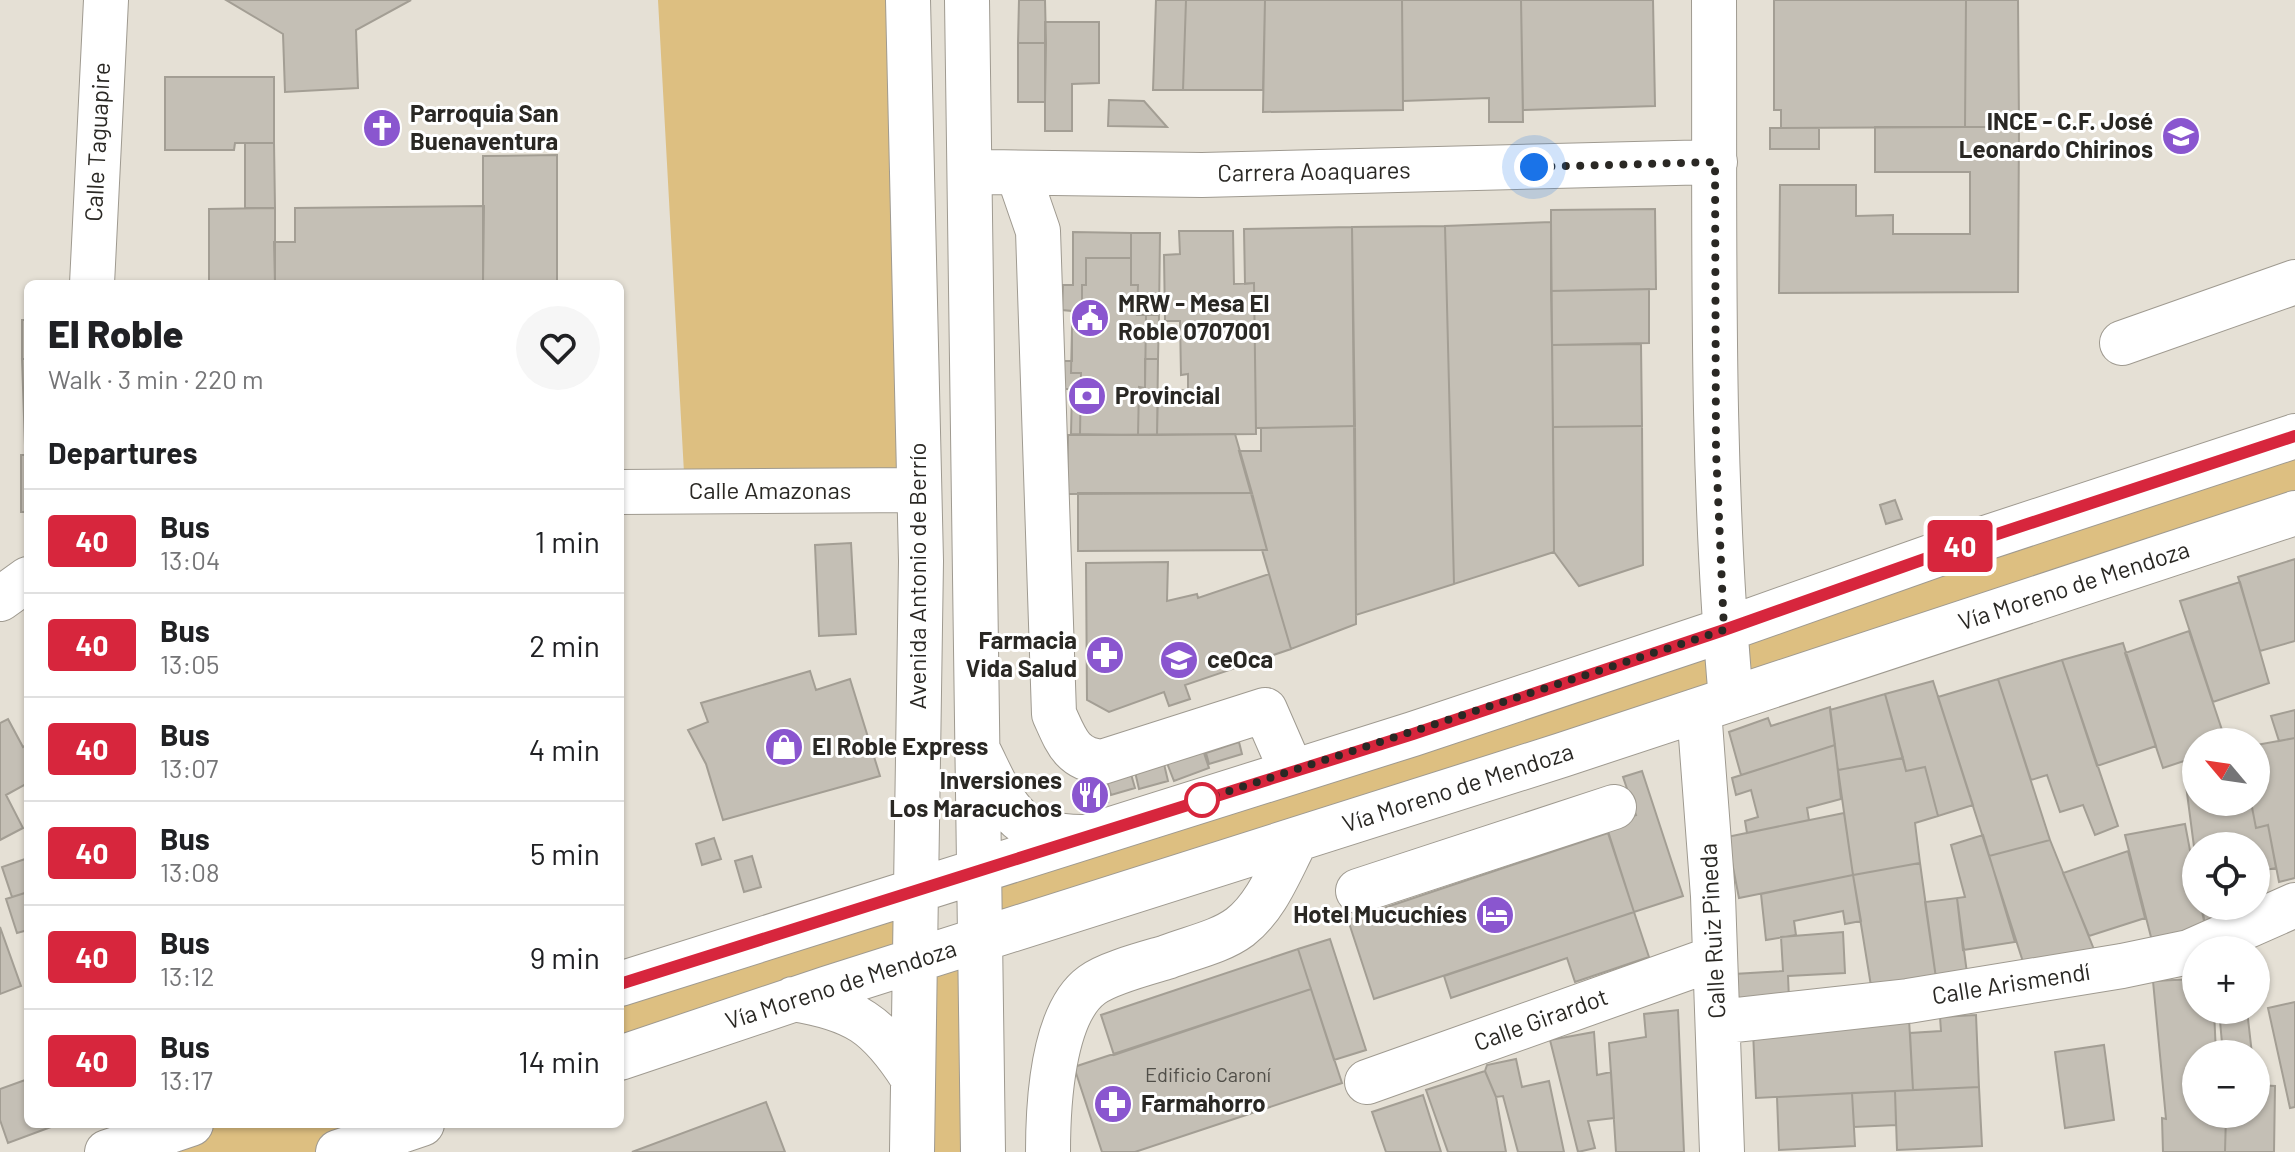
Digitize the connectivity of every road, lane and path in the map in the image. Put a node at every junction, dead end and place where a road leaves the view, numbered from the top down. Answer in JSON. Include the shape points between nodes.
{"nodes":[{"id":1,"x":106,"y":0,"type":"edge"},
{"id":2,"x":908,"y":0,"type":"edge"},
{"id":3,"x":967,"y":0,"type":"edge"},
{"id":4,"x":1714,"y":0,"type":"edge"},
{"id":5,"x":1715,"y":162,"type":"junction"},
{"id":6,"x":912,"y":171,"type":"junction"},
{"id":7,"x":969,"y":172,"type":"junction"},
{"id":8,"x":1018,"y":173,"type":"junction"},
{"id":9,"x":92,"y":280,"type":"edge"},
{"id":10,"x":2295,"y":282,"type":"edge"},
{"id":11,"x":2122,"y":343,"type":"dead end"},
{"id":12,"x":2295,"y":436,"type":"edge"},
{"id":13,"x":919,"y":490,"type":"junction"},
{"id":14,"x":624,"y":492,"type":"edge"},
{"id":15,"x":2295,"y":513,"type":"edge"},
{"id":16,"x":24,"y":582,"type":"edge"},
{"id":17,"x":0,"y":599,"type":"edge"},
{"id":18,"x":1724,"y":630,"type":"junction"},
{"id":19,"x":1715,"y":705,"type":"junction"},
{"id":20,"x":977,"y":749,"type":"junction"},
{"id":21,"x":1292,"y":772,"type":"junction"},
{"id":22,"x":1614,"y":807,"type":"dead end"},
{"id":23,"x":1369,"y":817,"type":"junction"},
{"id":24,"x":1083,"y":837,"type":"junction"},
{"id":25,"x":1296,"y":840,"type":"junction"},
{"id":26,"x":979,"y":870,"type":"junction"},
{"id":27,"x":915,"y":891,"type":"junction"},
{"id":28,"x":2295,"y":905,"type":"edge"},
{"id":29,"x":980,"y":940,"type":"junction"},
{"id":30,"x":1715,"y":958,"type":"junction"},
{"id":31,"x":914,"y":961,"type":"junction"},
{"id":32,"x":624,"y":983,"type":"edge"},
{"id":33,"x":793,"y":999,"type":"junction"},
{"id":34,"x":1718,"y":1022,"type":"junction"},
{"id":35,"x":624,"y":1057,"type":"edge"},
{"id":36,"x":912,"y":1077,"type":"junction"},
{"id":37,"x":1367,"y":1082,"type":"dead end"},
{"id":38,"x":179,"y":1128,"type":"edge"},
{"id":39,"x":410,"y":1128,"type":"edge"},
{"id":40,"x":107,"y":1152,"type":"edge"},
{"id":41,"x":338,"y":1152,"type":"edge"},
{"id":42,"x":912,"y":1152,"type":"edge"},
{"id":43,"x":983,"y":1152,"type":"edge"},
{"id":44,"x":1048,"y":1152,"type":"edge"},
{"id":45,"x":1722,"y":1152,"type":"edge"}],
"edges":[{"from":1,"to":9,"type":"street","name":"Calle Taguapire"},
{"from":2,"to":6,"type":"street","name":"Avenida Antonio de Berrío"},
{"from":3,"to":7,"type":"street"},
{"from":4,"to":5,"type":"street","name":"Calle Ruiz Pineda"},
{"from":5,"to":8,"type":"street","name":"Carrera Aoaquares","via":[[1202,175]]},
{"from":5,"to":18,"type":"street","name":"Calle Ruiz Pineda","via":[[1716,451]]},
{"from":6,"to":7,"type":"street","name":"Carrera Aoaquares"},
{"from":6,"to":13,"type":"street","name":"Avenida Antonio de Berrío"},
{"from":7,"to":8,"type":"street","name":"Carrera Aoaquares"},
{"from":7,"to":20,"type":"street"},
{"from":8,"to":21,"type":"street","via":[[1038,231],[1054,714],[1067,742],[1084,760],[1102,762],[1265,710]]},
{"from":10,"to":11,"type":"street"},
{"from":12,"to":18,"type":"street"},
{"from":13,"to":14,"type":"street","name":"Calle Amazonas"},
{"from":13,"to":27,"type":"street","name":"Avenida Antonio de Berrío"},
{"from":15,"to":19,"type":"street","name":"Vía Moreno de Mendoza"},
{"from":16,"to":17,"type":"street"},
{"from":18,"to":19,"type":"street","name":"Calle Ruiz Pineda"},
{"from":18,"to":21,"type":"street"},
{"from":19,"to":23,"type":"street","name":"Vía Moreno de Mendoza"},
{"from":19,"to":30,"type":"street","name":"Calle Ruiz Pineda"},
{"from":20,"to":24,"type":"street","via":[[1017,819],[1039,833]]},
{"from":20,"to":26,"type":"street"},
{"from":21,"to":24,"type":"street"},
{"from":22,"to":23,"type":"street","via":[[1374,886]]},
{"from":23,"to":25,"type":"street","name":"Vía Moreno de Mendoza"},
{"from":24,"to":26,"type":"street"},
{"from":25,"to":29,"type":"street","name":"Vía Moreno de Mendoza"},
{"from":25,"to":44,"type":"street","via":[[1257,911],[1238,929],[1092,985],[1073,1008],[1055,1060]]},
{"from":26,"to":27,"type":"street"},
{"from":26,"to":29,"type":"street"},
{"from":27,"to":31,"type":"street","name":"Avenida Antonio de Berrío"},
{"from":27,"to":32,"type":"street"},
{"from":28,"to":34,"type":"street","name":"Calle Arismendí","via":[[2189,952],[2122,966],[1908,1001]]},
{"from":29,"to":31,"type":"street","name":"Vía Moreno de Mendoza"},
{"from":29,"to":43,"type":"street"},
{"from":30,"to":34,"type":"street","name":"Calle Ruiz Pineda"},
{"from":30,"to":37,"type":"street","name":"Calle Girardot"},
{"from":31,"to":33,"type":"street","name":"Vía Moreno de Mendoza"},
{"from":31,"to":36,"type":"street","name":"Avenida Antonio de Berrío"},
{"from":33,"to":35,"type":"street","name":"Vía Moreno de Mendoza"},
{"from":33,"to":36,"type":"street","via":[[830,1005],[859,1019],[893,1047]]},
{"from":34,"to":45,"type":"street","name":"Calle Ruiz Pineda"},
{"from":36,"to":42,"type":"street","name":"Avenida Antonio de Berrío"},
{"from":38,"to":40,"type":"street"},
{"from":39,"to":41,"type":"street"}]}
